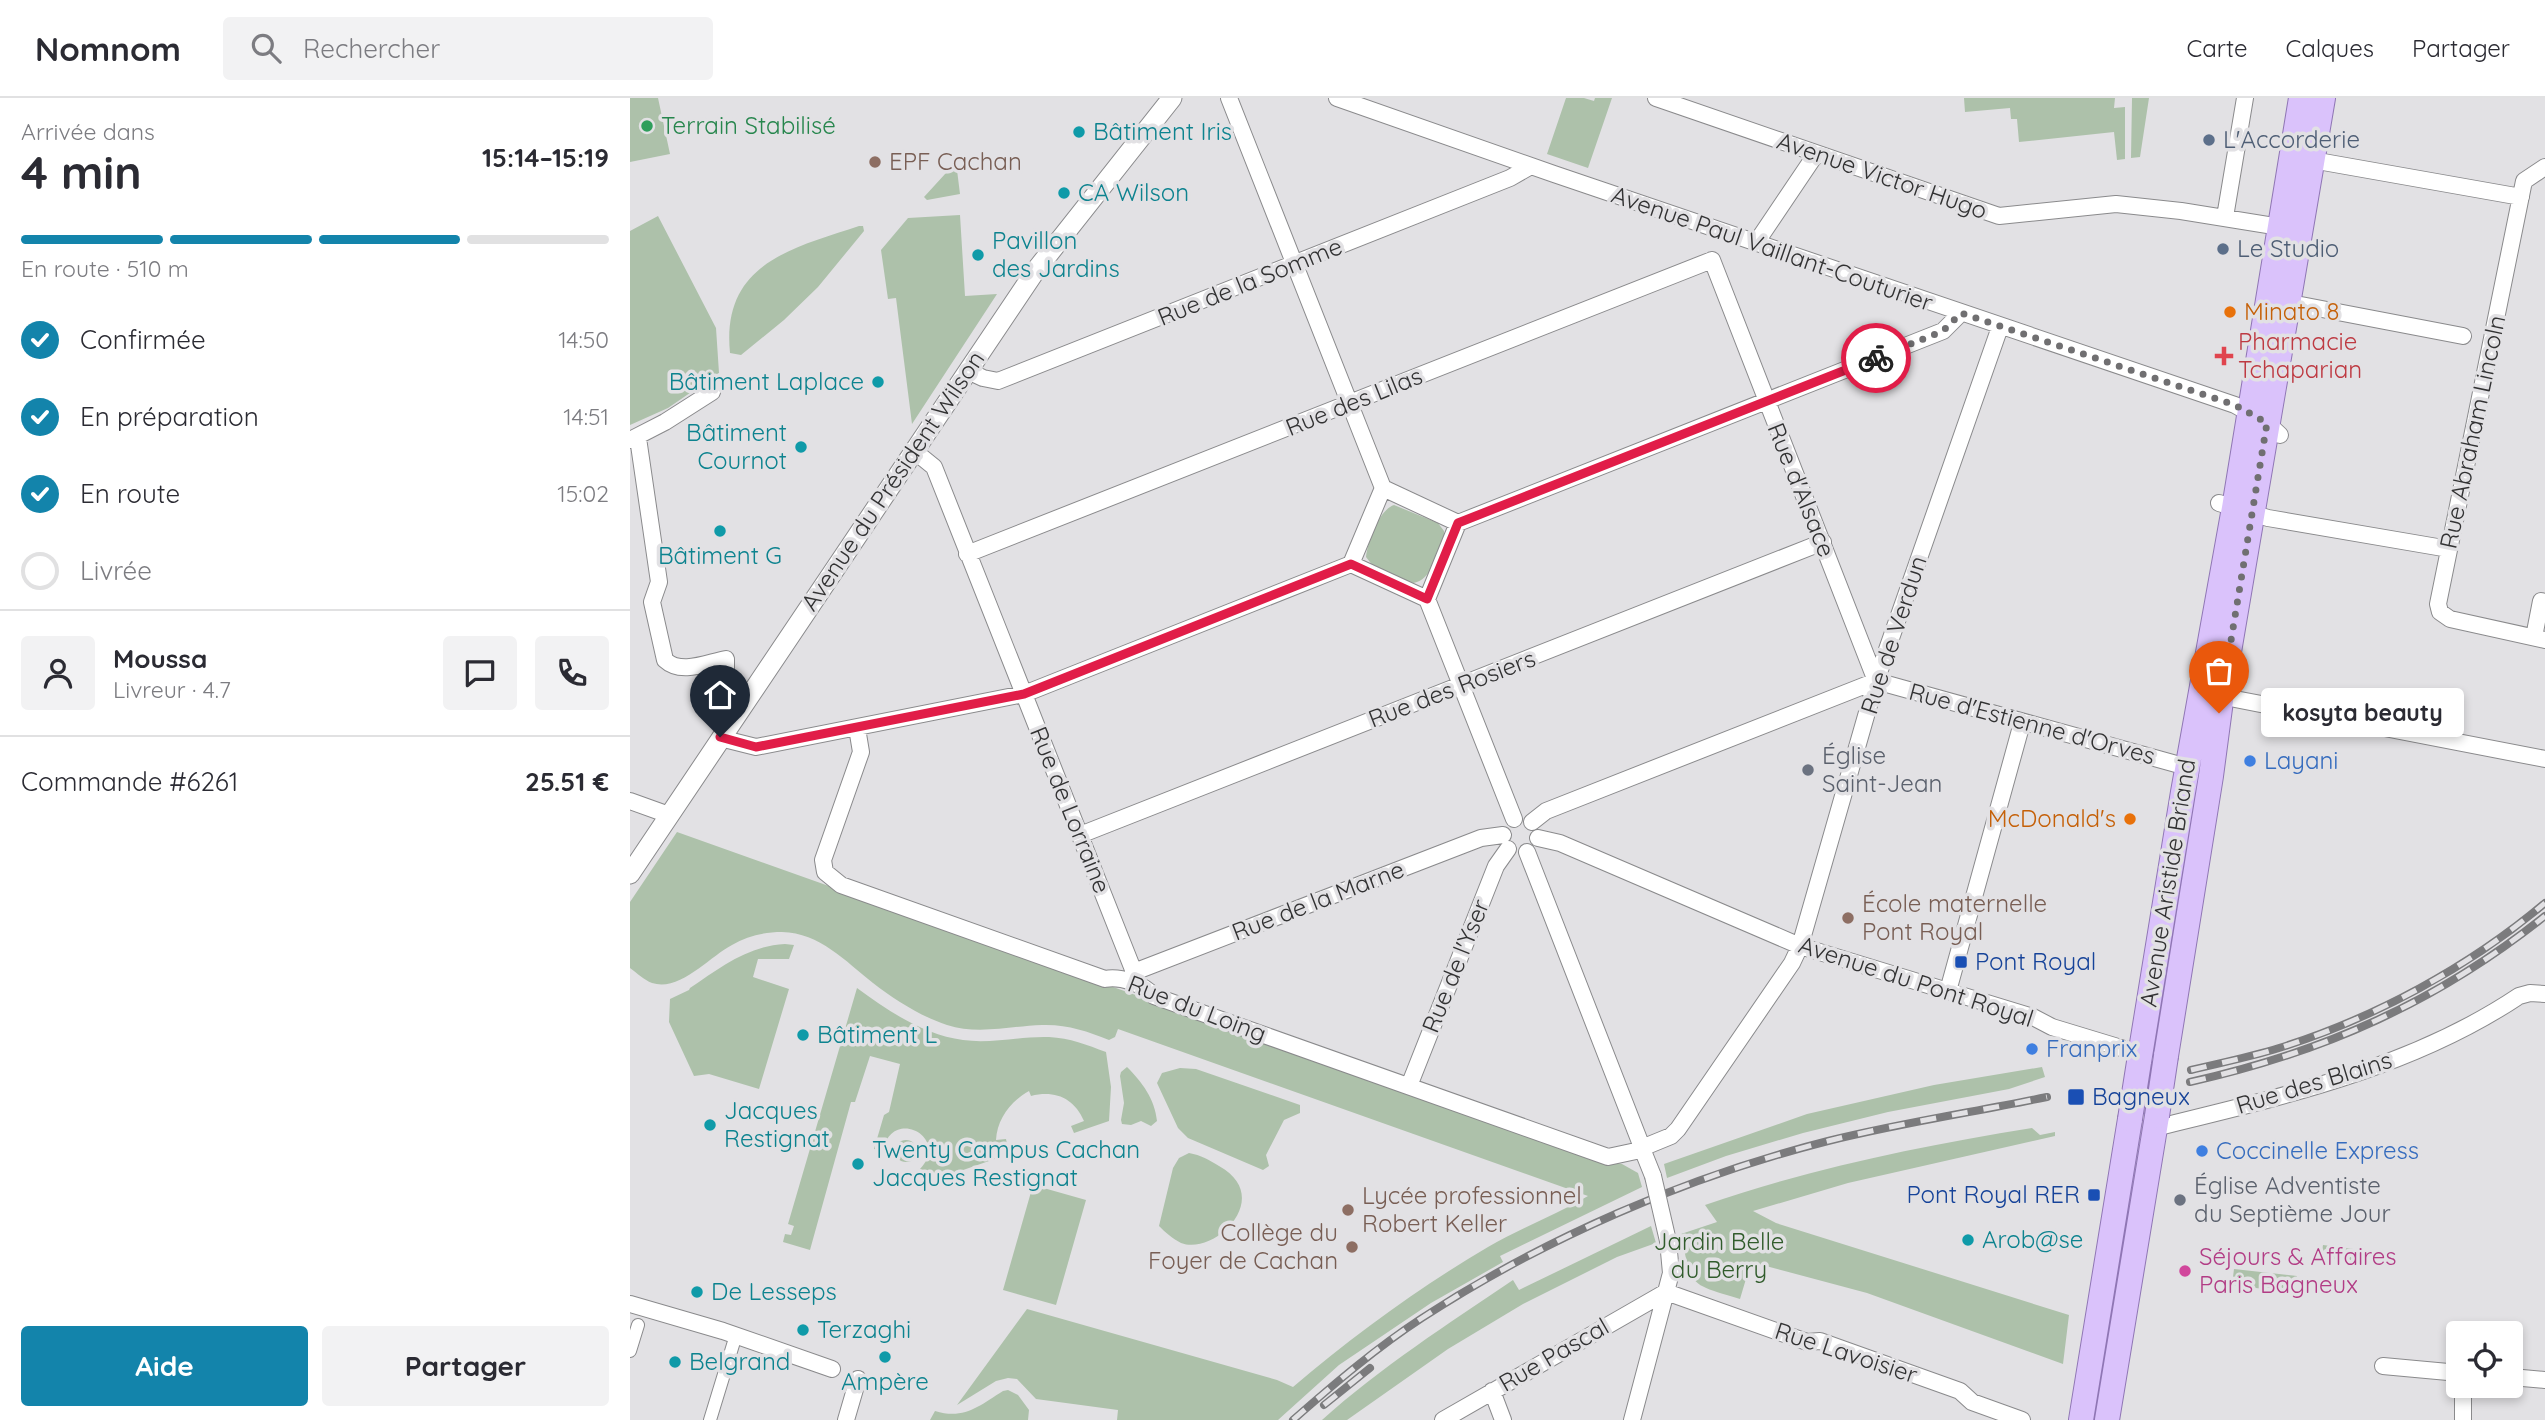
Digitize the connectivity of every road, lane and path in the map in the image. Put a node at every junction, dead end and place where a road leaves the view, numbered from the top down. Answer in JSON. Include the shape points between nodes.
{"nodes":[{"id":1,"x":1172,"y":98,"type":"edge"},
{"id":2,"x":1229,"y":98,"type":"edge"},
{"id":3,"x":1337,"y":98,"type":"edge"},
{"id":4,"x":1656,"y":98,"type":"edge"},
{"id":5,"x":2245,"y":98,"type":"edge"},
{"id":6,"x":2301,"y":98,"type":"edge"},
{"id":7,"x":2323,"y":98,"type":"edge"},
{"id":8,"x":1816,"y":154,"type":"junction"},
{"id":9,"x":2312,"y":160,"type":"junction"},
{"id":10,"x":1531,"y":166,"type":"junction"},
{"id":11,"x":2545,"y":167,"type":"edge"},
{"id":12,"x":2521,"y":197,"type":"junction"},
{"id":13,"x":2225,"y":217,"type":"junction"},
{"id":14,"x":2280,"y":227,"type":"junction"},
{"id":15,"x":1721,"y":231,"type":"junction"},
{"id":16,"x":1756,"y":243,"type":"junction"},
{"id":17,"x":1712,"y":260,"type":"junction"},
{"id":18,"x":1294,"y":265,"type":"junction"},
{"id":19,"x":2301,"y":305,"type":"dead end"},
{"id":20,"x":1961,"y":313,"type":"junction"},
{"id":21,"x":2000,"y":327,"type":"junction"},
{"id":22,"x":2463,"y":336,"type":"dead end"},
{"id":23,"x":968,"y":371,"type":"junction"},
{"id":24,"x":712,"y":392,"type":"dead end"},
{"id":25,"x":1766,"y":402,"type":"junction"},
{"id":26,"x":1349,"y":403,"type":"junction"},
{"id":27,"x":2258,"y":419,"type":"junction"},
{"id":28,"x":634,"y":439,"type":"edge"},
{"id":29,"x":913,"y":450,"type":"junction"},
{"id":30,"x":1383,"y":488,"type":"junction"},
{"id":31,"x":2243,"y":511,"type":"junction"},
{"id":32,"x":1458,"y":523,"type":"junction"},
{"id":33,"x":1823,"y":542,"type":"junction"},
{"id":34,"x":2449,"y":549,"type":"junction"},
{"id":35,"x":967,"y":554,"type":"junction"},
{"id":36,"x":1351,"y":564,"type":"junction"},
{"id":37,"x":1427,"y":599,"type":"junction"},
{"id":38,"x":2545,"y":602,"type":"edge"},
{"id":39,"x":2540,"y":638,"type":"edge"},
{"id":40,"x":726,"y":669,"type":"dead end"},
{"id":41,"x":1876,"y":681,"type":"junction"},
{"id":42,"x":1461,"y":685,"type":"junction"},
{"id":43,"x":1024,"y":694,"type":"junction"},
{"id":44,"x":2235,"y":699,"type":"dead end"},
{"id":45,"x":2022,"y":723,"type":"junction"},
{"id":46,"x":857,"y":728,"type":"junction"},
{"id":47,"x":720,"y":737,"type":"junction"},
{"id":48,"x":2545,"y":759,"type":"edge"},
{"id":49,"x":2187,"y":767,"type":"junction"},
{"id":50,"x":630,"y":801,"type":"edge"},
{"id":51,"x":669,"y":815,"type":"junction"},
{"id":52,"x":1514,"y":819,"type":"junction"},
{"id":53,"x":1532,"y":822,"type":"junction"},
{"id":54,"x":1080,"y":835,"type":"junction"},
{"id":55,"x":1538,"y":838,"type":"junction"},
{"id":56,"x":1506,"y":842,"type":"junction"},
{"id":57,"x":1527,"y":852,"type":"junction"},
{"id":58,"x":630,"y":874,"type":"edge"},
{"id":59,"x":1800,"y":946,"type":"junction"},
{"id":60,"x":1133,"y":978,"type":"junction"},
{"id":61,"x":1948,"y":991,"type":"junction"},
{"id":62,"x":2545,"y":994,"type":"edge"},
{"id":63,"x":2140,"y":1058,"type":"junction"},
{"id":64,"x":1409,"y":1086,"type":"junction"},
{"id":65,"x":2156,"y":1122,"type":"junction"},
{"id":66,"x":1643,"y":1148,"type":"junction"},
{"id":67,"x":1666,"y":1292,"type":"junction"},
{"id":68,"x":630,"y":1304,"type":"edge"},
{"id":69,"x":638,"y":1325,"type":"dead end"},
{"id":70,"x":736,"y":1335,"type":"junction"},
{"id":71,"x":630,"y":1352,"type":"edge"},
{"id":72,"x":2383,"y":1366,"type":"dead end"},
{"id":73,"x":832,"y":1369,"type":"dead end"},
{"id":74,"x":2446,"y":1372,"type":"edge"},
{"id":75,"x":2523,"y":1378,"type":"edge"},
{"id":76,"x":859,"y":1379,"type":"dead end"},
{"id":77,"x":2545,"y":1380,"type":"edge"},
{"id":78,"x":1492,"y":1391,"type":"junction"},
{"id":79,"x":2463,"y":1398,"type":"edge"},
{"id":80,"x":710,"y":1420,"type":"edge"},
{"id":81,"x":846,"y":1420,"type":"edge"},
{"id":82,"x":1443,"y":1420,"type":"edge"},
{"id":83,"x":1503,"y":1420,"type":"edge"},
{"id":84,"x":1634,"y":1420,"type":"edge"},
{"id":85,"x":2022,"y":1420,"type":"edge"},
{"id":86,"x":2081,"y":1420,"type":"edge"},
{"id":87,"x":2107,"y":1420,"type":"edge"},
{"id":88,"x":2463,"y":1420,"type":"edge"}],
"edges":[{"from":1,"to":23,"type":"street","name":"Avenue du Président Wilson","via":[[1036,270]]},
{"from":2,"to":18,"type":"street"},
{"from":3,"to":10,"type":"street","name":"Avenue Paul Vaillant-Couturier"},
{"from":4,"to":8,"type":"street","name":"Avenue Victor Hugo"},
{"from":5,"to":13,"type":"street"},
{"from":6,"to":14,"type":"main road","name":"Avenue Aristide Briand"},
{"from":7,"to":9,"type":"main road","name":"Avenue Aristide Briand"},
{"from":8,"to":13,"type":"street","name":"Avenue Victor Hugo","via":[[1999,216],[2116,204]]},
{"from":8,"to":16,"type":"street"},
{"from":9,"to":12,"type":"street"},
{"from":9,"to":27,"type":"main road","name":"Avenue Aristide Briand"},
{"from":10,"to":15,"type":"street","name":"Avenue Paul Vaillant-Couturier"},
{"from":10,"to":18,"type":"street","name":"Rue de la Somme"},
{"from":11,"to":12,"type":"street","name":"Rue Abraham Lincoln","via":[[2524,181]]},
{"from":12,"to":34,"type":"street","name":"Rue Abraham Lincoln"},
{"from":13,"to":14,"type":"street","name":"Avenue Victor Hugo"},
{"from":14,"to":27,"type":"main road","name":"Avenue Aristide Briand"},
{"from":15,"to":16,"type":"street","name":"Avenue Paul Vaillant-Couturier"},
{"from":15,"to":17,"type":"street"},
{"from":16,"to":20,"type":"street","name":"Avenue Paul Vaillant-Couturier"},
{"from":17,"to":25,"type":"street","name":"Rue d'Alsace"},
{"from":17,"to":26,"type":"street","name":"Rue des Lilas"},
{"from":18,"to":23,"type":"street","name":"Rue de la Somme","via":[[998,381]]},
{"from":18,"to":26,"type":"street"},
{"from":19,"to":22,"type":"street"},
{"from":20,"to":21,"type":"street","name":"Avenue Paul Vaillant-Couturier"},
{"from":20,"to":25,"type":"street","via":[[1943,331]]},
{"from":21,"to":27,"type":"street","name":"Avenue Paul Vaillant-Couturier"},
{"from":21,"to":41,"type":"street","name":"Rue de Verdun"},
{"from":23,"to":29,"type":"street","name":"Avenue du Président Wilson"},
{"from":24,"to":28,"type":"street"},
{"from":25,"to":32,"type":"street"},
{"from":25,"to":33,"type":"street","name":"Rue d'Alsace"},
{"from":26,"to":30,"type":"street"},
{"from":26,"to":35,"type":"street","name":"Rue des Lilas"},
{"from":27,"to":31,"type":"main road","name":"Avenue Aristide Briand"},
{"from":28,"to":40,"type":"street","via":[[659,582],[652,602],[665,660],[681,668],[726,659]]},
{"from":29,"to":35,"type":"street","name":"Rue de Lorraine","via":[[934,467]]},
{"from":29,"to":47,"type":"street","name":"Avenue du Président Wilson"},
{"from":30,"to":32,"type":"street"},
{"from":30,"to":36,"type":"street"},
{"from":31,"to":34,"type":"street"},
{"from":31,"to":49,"type":"main road","name":"Avenue Aristide Briand"},
{"from":31,"to":65,"type":"main road","name":"Avenue Aristide Briand","bridge":true},
{"from":32,"to":37,"type":"street"},
{"from":33,"to":41,"type":"street","name":"Rue d'Alsace"},
{"from":33,"to":42,"type":"street","name":"Rue des Rosiers"},
{"from":34,"to":39,"type":"street","name":"Rue Abraham Lincoln","via":[[2440,612],[2450,619]]},
{"from":35,"to":43,"type":"street","name":"Rue de Lorraine"},
{"from":36,"to":37,"type":"street"},
{"from":36,"to":43,"type":"street"},
{"from":37,"to":42,"type":"street"},
{"from":38,"to":39,"type":"street","name":"Rue Abraham Lincoln","via":[[2541,601]]},
{"from":41,"to":45,"type":"street","name":"Rue d'Estienne d'Orves"},
{"from":41,"to":53,"type":"street","via":[[1546,811]]},
{"from":41,"to":59,"type":"street","name":"Rue de Verdun"},
{"from":42,"to":52,"type":"street"},
{"from":42,"to":54,"type":"street","name":"Rue des Rosiers"},
{"from":43,"to":46,"type":"street"},
{"from":43,"to":54,"type":"street","name":"Rue de Lorraine"},
{"from":44,"to":48,"type":"street"},
{"from":45,"to":49,"type":"street","name":"Rue d'Estienne d'Orves"},
{"from":45,"to":61,"type":"street"},
{"from":46,"to":47,"type":"street","via":[[756,747]]},
{"from":46,"to":60,"type":"street","name":"Rue du Loing","via":[[861,752],[823,860],[832,879],[1105,979]]},
{"from":47,"to":51,"type":"street","name":"Avenue du Président Wilson"},
{"from":49,"to":63,"type":"main road","name":"Avenue Aristide Briand"},
{"from":50,"to":51,"type":"street"},
{"from":51,"to":58,"type":"street","name":"Avenue du Président Wilson"},
{"from":52,"to":53,"type":"street"},
{"from":52,"to":56,"type":"street","via":[[1506,826]]},
{"from":53,"to":55,"type":"street"},
{"from":54,"to":60,"type":"street","name":"Rue de Lorraine"},
{"from":55,"to":57,"type":"street"},
{"from":55,"to":59,"type":"street","name":"Avenue du Pont Royal","via":[[1560,843]]},
{"from":56,"to":57,"type":"street","via":[[1517,853]]},
{"from":56,"to":60,"type":"street","name":"Rue de la Marne","via":[[1481,838]]},
{"from":56,"to":64,"type":"street","name":"Rue de l'Yser"},
{"from":57,"to":66,"type":"street"},
{"from":59,"to":61,"type":"street","name":"Avenue du Pont Royal"},
{"from":59,"to":66,"type":"street","name":"Rue de Verdun","via":[[1678,1129]]},
{"from":60,"to":64,"type":"street","name":"Rue du Loing","via":[[1154,996]]},
{"from":61,"to":63,"type":"street","name":"Avenue du Pont Royal","via":[[2034,1017]]},
{"from":62,"to":65,"type":"street","name":"Rue des Blains","via":[[2519,996],[2448,1035],[2365,1072],[2267,1100]]},
{"from":63,"to":86,"type":"main road","name":"Avenue Aristide Briand","bridge":true},
{"from":64,"to":66,"type":"street","name":"Rue du Loing","via":[[1608,1157]]},
{"from":65,"to":87,"type":"main road","name":"Avenue Aristide Briand"},
{"from":66,"to":67,"type":"street","bridge":true,"via":[[1668,1241],[1671,1273]]},
{"from":67,"to":78,"type":"street","name":"Rue Pascal"},
{"from":67,"to":84,"type":"street"},
{"from":67,"to":85,"type":"street","name":"Rue Lavoisier","via":[[1961,1391],[1972,1402]]},
{"from":68,"to":70,"type":"street"},
{"from":69,"to":71,"type":"street"},
{"from":70,"to":73,"type":"street"},
{"from":70,"to":80,"type":"street"},
{"from":72,"to":74,"type":"street"},
{"from":75,"to":77,"type":"street"},
{"from":76,"to":81,"type":"street"},
{"from":78,"to":82,"type":"street","name":"Rue Pascal"},
{"from":78,"to":83,"type":"street"},
{"from":79,"to":88,"type":"street"}]}
